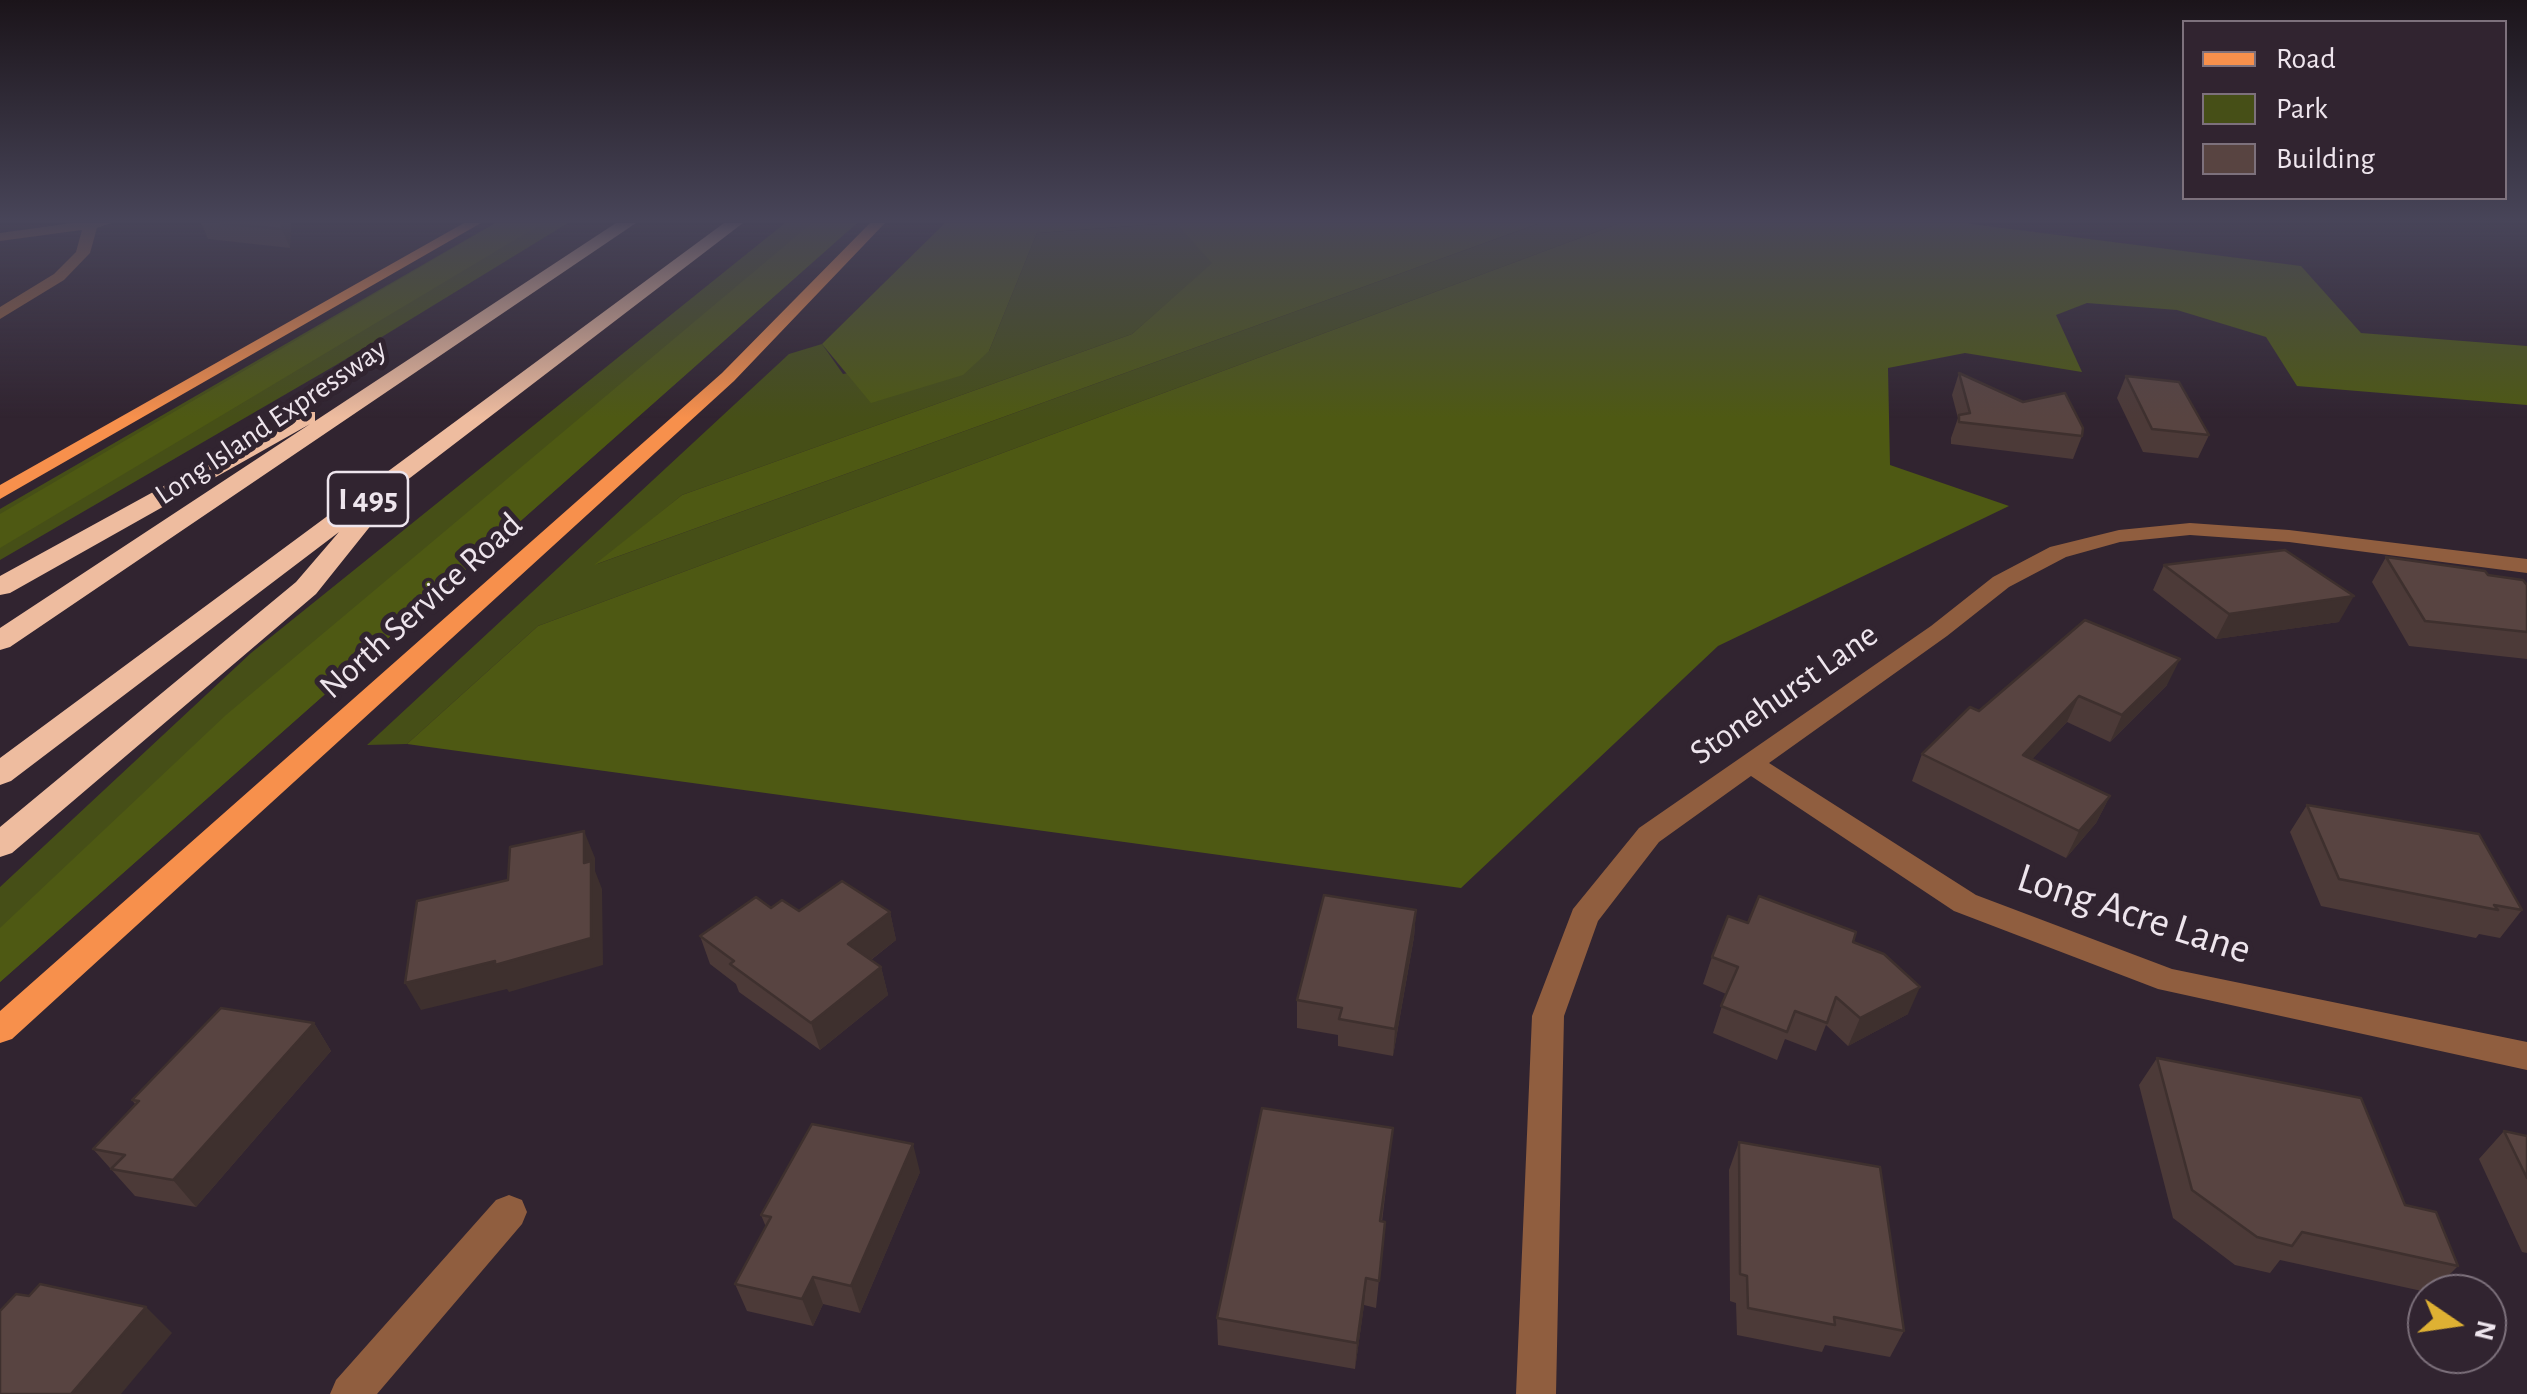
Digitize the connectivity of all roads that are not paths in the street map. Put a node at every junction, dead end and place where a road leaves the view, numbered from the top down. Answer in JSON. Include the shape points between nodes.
{"nodes":[{"id":1,"x":43,"y":288,"type":"edge"},
{"id":2,"x":359,"y":288,"type":"edge"},
{"id":3,"x":532,"y":288,"type":"edge"},
{"id":4,"x":649,"y":288,"type":"edge"},
{"id":5,"x":815,"y":288,"type":"edge"},
{"id":6,"x":0,"y":314,"type":"edge"},
{"id":7,"x":456,"y":339,"type":"junction"},
{"id":8,"x":402,"y":474,"type":"junction"},
{"id":9,"x":0,"y":492,"type":"edge"},
{"id":10,"x":2527,"y":566,"type":"edge"},
{"id":11,"x":0,"y":588,"type":"edge"},
{"id":12,"x":0,"y":641,"type":"edge"},
{"id":13,"x":1751,"y":764,"type":"junction"},
{"id":14,"x":0,"y":774,"type":"edge"},
{"id":15,"x":0,"y":846,"type":"edge"},
{"id":16,"x":0,"y":1030,"type":"edge"},
{"id":17,"x":2527,"y":1056,"type":"edge"},
{"id":18,"x":509,"y":1212,"type":"dead end"},
{"id":19,"x":350,"y":1394,"type":"edge"},
{"id":20,"x":1536,"y":1394,"type":"edge"}],
"edges":[{"from":1,"to":6,"type":"street"},
{"from":2,"to":9,"type":"main road"},
{"from":3,"to":7,"type":"highway","name":"Long Island Expressway","number":"I 495"},
{"from":4,"to":8,"type":"highway","number":"I 495"},
{"from":5,"to":16,"type":"main road","name":"North Service Road","via":[[728,377]]},
{"from":7,"to":11,"type":"highway"},
{"from":7,"to":12,"type":"highway","name":"Long Island Expressway","number":"I 495"},
{"from":8,"to":14,"type":"highway","number":"I 495"},
{"from":8,"to":15,"type":"highway","via":[[306,588]]},
{"from":10,"to":13,"type":"street","name":"Stonehurst Lane","via":[[2190,529],[2088,544],[2002,582]]},
{"from":13,"to":17,"type":"street","name":"Long Acre Lane","via":[[1965,903],[2151,973]]},
{"from":13,"to":20,"type":"street","name":"Stonehurst Lane","via":[[1649,835],[1584,917],[1548,1016]]},
{"from":18,"to":19,"type":"street"}]}
